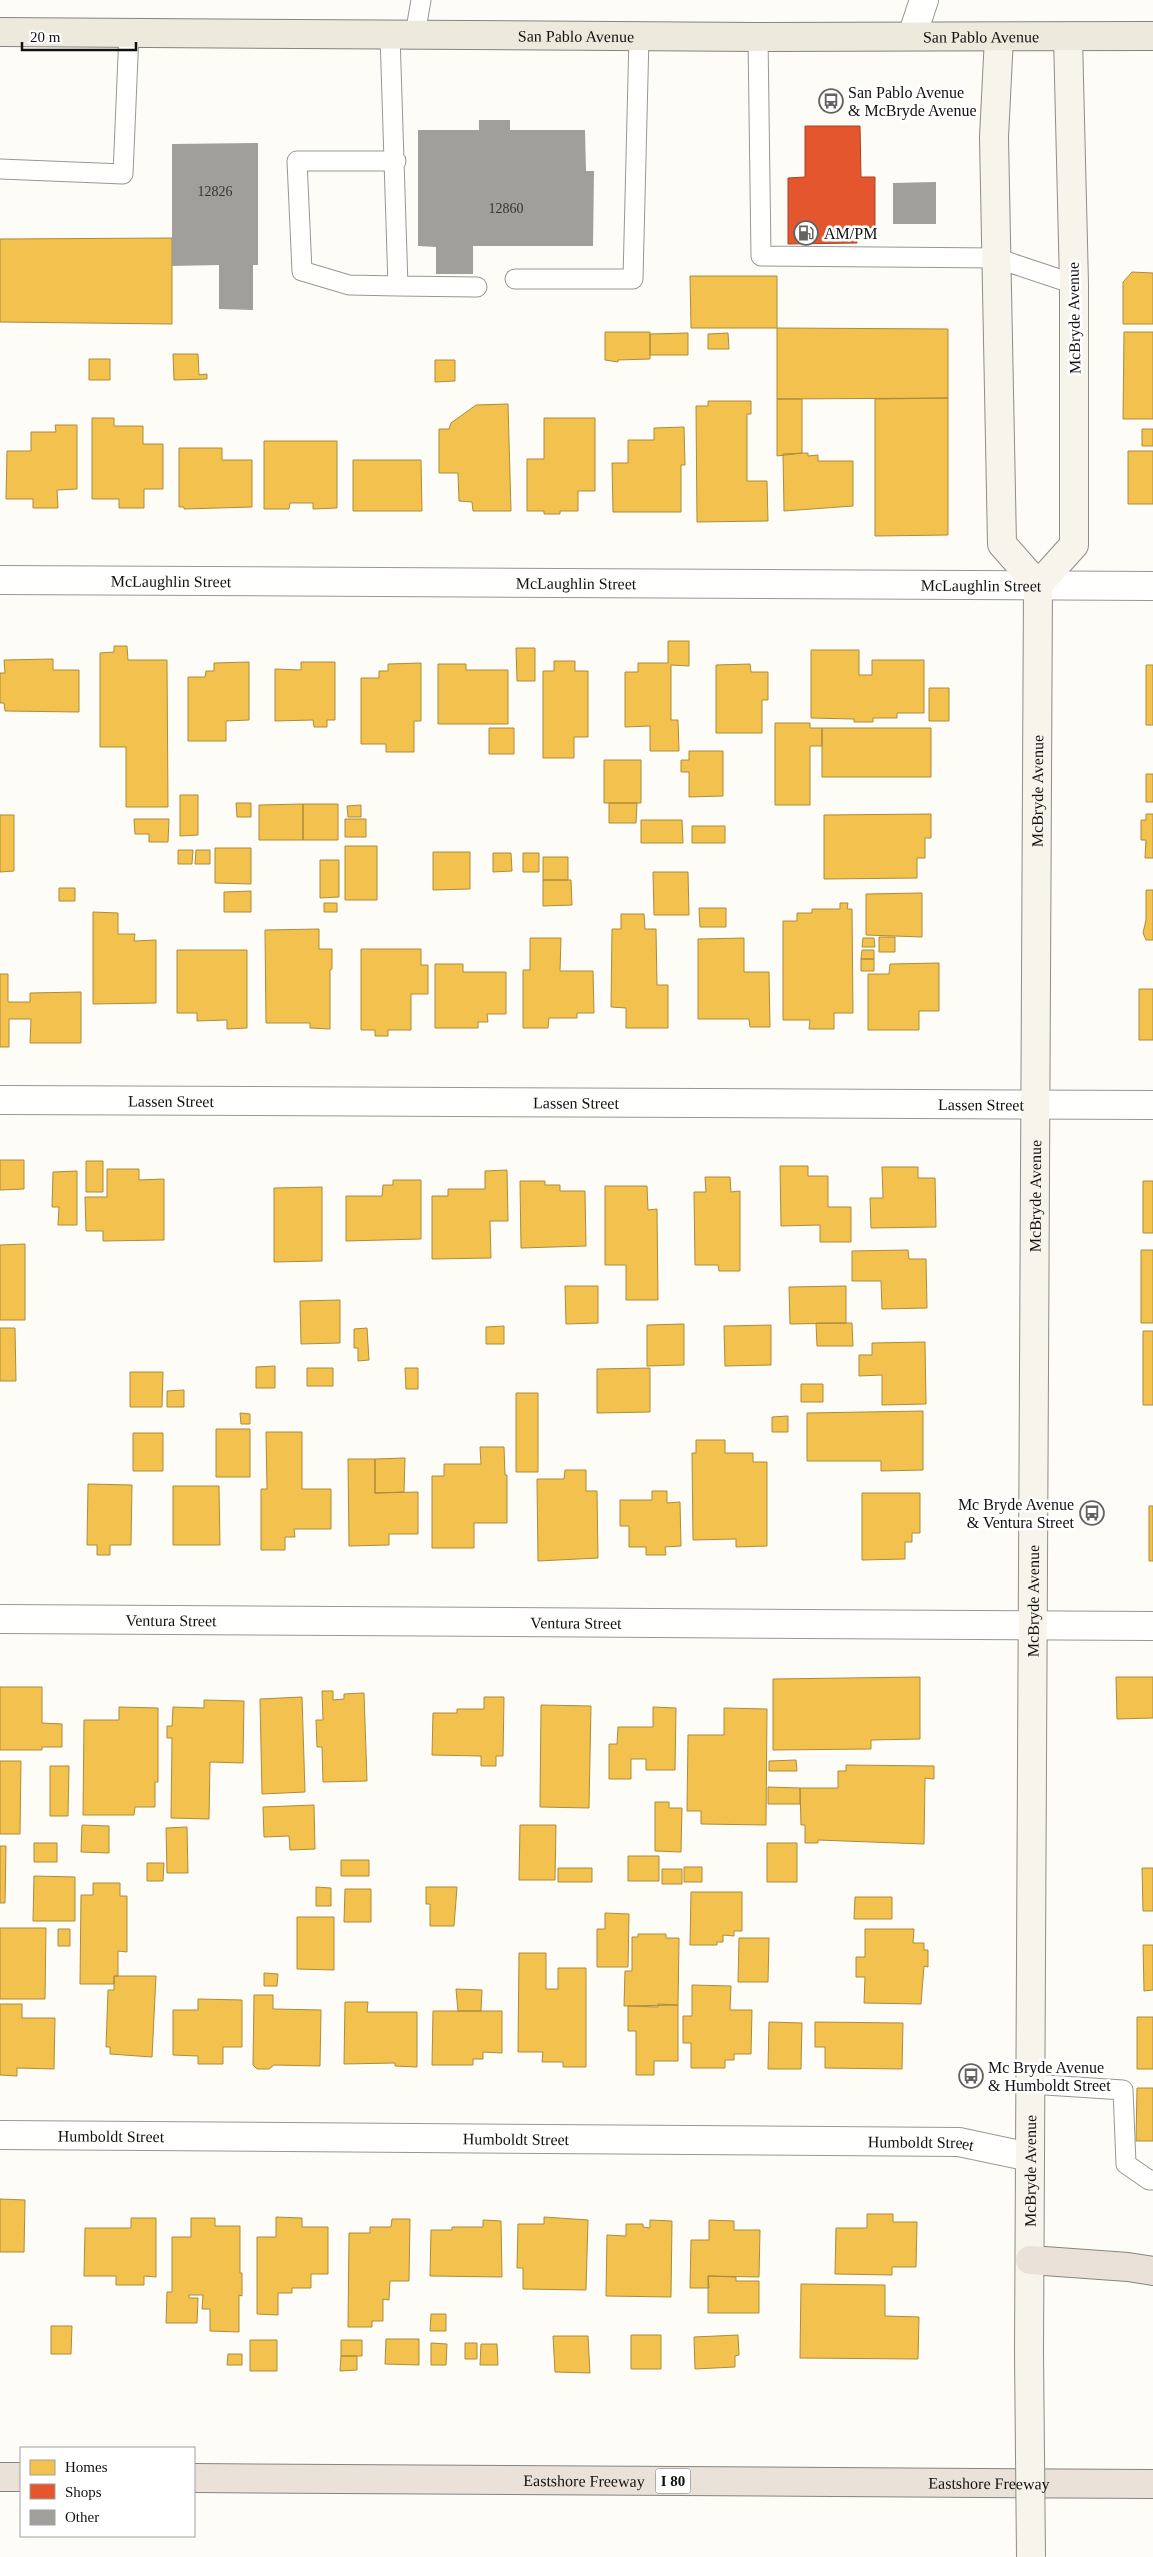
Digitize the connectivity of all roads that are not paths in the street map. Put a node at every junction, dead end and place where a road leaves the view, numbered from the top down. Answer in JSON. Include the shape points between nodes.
{"nodes":[{"id":1,"x":422,"y":0,"type":"edge"},
{"id":2,"x":924,"y":0,"type":"edge"},
{"id":3,"x":0,"y":32,"type":"edge"},
{"id":4,"x":129,"y":33,"type":"junction"},
{"id":5,"x":402,"y":35,"type":"junction"},
{"id":6,"x":912,"y":36,"type":"junction"},
{"id":7,"x":1153,"y":36,"type":"edge"},
{"id":8,"x":639,"y":37,"type":"junction"},
{"id":9,"x":758,"y":37,"type":"junction"},
{"id":10,"x":998,"y":37,"type":"junction"},
{"id":11,"x":1068,"y":37,"type":"junction"},
{"id":12,"x":396,"y":161,"type":"junction"},
{"id":13,"x":0,"y":169,"type":"edge"},
{"id":14,"x":996,"y":258,"type":"junction"},
{"id":15,"x":515,"y":279,"type":"dead end"},
{"id":16,"x":1074,"y":284,"type":"junction"},
{"id":17,"x":398,"y":286,"type":"junction"},
{"id":18,"x":477,"y":288,"type":"dead end"},
{"id":19,"x":0,"y":580,"type":"edge"},
{"id":20,"x":1038,"y":585,"type":"junction"},
{"id":21,"x":1153,"y":586,"type":"edge"},
{"id":22,"x":0,"y":1100,"type":"edge"},
{"id":23,"x":1035,"y":1104,"type":"junction"},
{"id":24,"x":1153,"y":1105,"type":"edge"},
{"id":25,"x":0,"y":1619,"type":"edge"},
{"id":26,"x":1033,"y":1625,"type":"junction"},
{"id":27,"x":1153,"y":1626,"type":"edge"},
{"id":28,"x":1030,"y":2084,"type":"junction"},
{"id":29,"x":0,"y":2135,"type":"edge"},
{"id":30,"x":1030,"y":2157,"type":"junction"},
{"id":31,"x":1153,"y":2180,"type":"edge"},
{"id":32,"x":1030,"y":2260,"type":"junction"},
{"id":33,"x":1153,"y":2271,"type":"edge"},
{"id":34,"x":0,"y":2477,"type":"edge"},
{"id":35,"x":20,"y":2477,"type":"edge"},
{"id":36,"x":195,"y":2478,"type":"edge"},
{"id":37,"x":1153,"y":2484,"type":"edge"},
{"id":38,"x":1031,"y":2557,"type":"edge"}],
"edges":[{"from":1,"to":5,"type":"lane"},
{"from":2,"to":6,"type":"street"},
{"from":3,"to":4,"type":"main road","name":"San Pablo Avenue"},
{"from":4,"to":5,"type":"main road","name":"San Pablo Avenue"},
{"from":4,"to":13,"type":"lane","via":[[123,174]]},
{"from":5,"to":8,"type":"main road","name":"San Pablo Avenue"},
{"from":5,"to":12,"type":"lane"},
{"from":6,"to":9,"type":"main road","name":"San Pablo Avenue"},
{"from":6,"to":10,"type":"main road","name":"San Pablo Avenue"},
{"from":7,"to":11,"type":"main road","name":"San Pablo Avenue"},
{"from":8,"to":9,"type":"main road","name":"San Pablo Avenue"},
{"from":8,"to":15,"type":"lane","via":[[633,279]]},
{"from":9,"to":14,"type":"lane","via":[[761,256]]},
{"from":10,"to":11,"type":"main road","name":"San Pablo Avenue"},
{"from":10,"to":14,"type":"main road","via":[[994,137]]},
{"from":11,"to":16,"type":"main road","name":"McBryde Avenue"},
{"from":12,"to":17,"type":"lane"},
{"from":12,"to":17,"type":"lane","via":[[298,161],[302,271],[349,285]]},
{"from":14,"to":16,"type":"lane"},
{"from":14,"to":20,"type":"main road","via":[[1002,544]]},
{"from":16,"to":20,"type":"main road","name":"McBryde Avenue","via":[[1074,545]]},
{"from":17,"to":18,"type":"lane"},
{"from":19,"to":20,"type":"street","name":"McLaughlin Street"},
{"from":20,"to":21,"type":"street","name":"McLaughlin Street"},
{"from":20,"to":23,"type":"main road","name":"McBryde Avenue"},
{"from":22,"to":23,"type":"street","name":"Lassen Street"},
{"from":23,"to":24,"type":"street","name":"Lassen Street"},
{"from":23,"to":26,"type":"main road","name":"McBryde Avenue"},
{"from":25,"to":26,"type":"street","name":"Ventura Street"},
{"from":26,"to":27,"type":"street","name":"Ventura Street"},
{"from":26,"to":28,"type":"main road","name":"McBryde Avenue"},
{"from":28,"to":30,"type":"main road","name":"McBryde Avenue"},
{"from":28,"to":31,"type":"lane","via":[[1123,2090],[1126,2164]]},
{"from":29,"to":30,"type":"street","name":"Humboldt Street","via":[[959,2142]]},
{"from":30,"to":32,"type":"main road","name":"McBryde Avenue"},
{"from":32,"to":33,"type":"highway"},
{"from":32,"to":38,"type":"main road","name":"McBryde Avenue","bridge":true},
{"from":34,"to":35,"type":"highway"},
{"from":36,"to":37,"type":"highway","name":"Eastshore Freeway","number":"I 80"}]}
